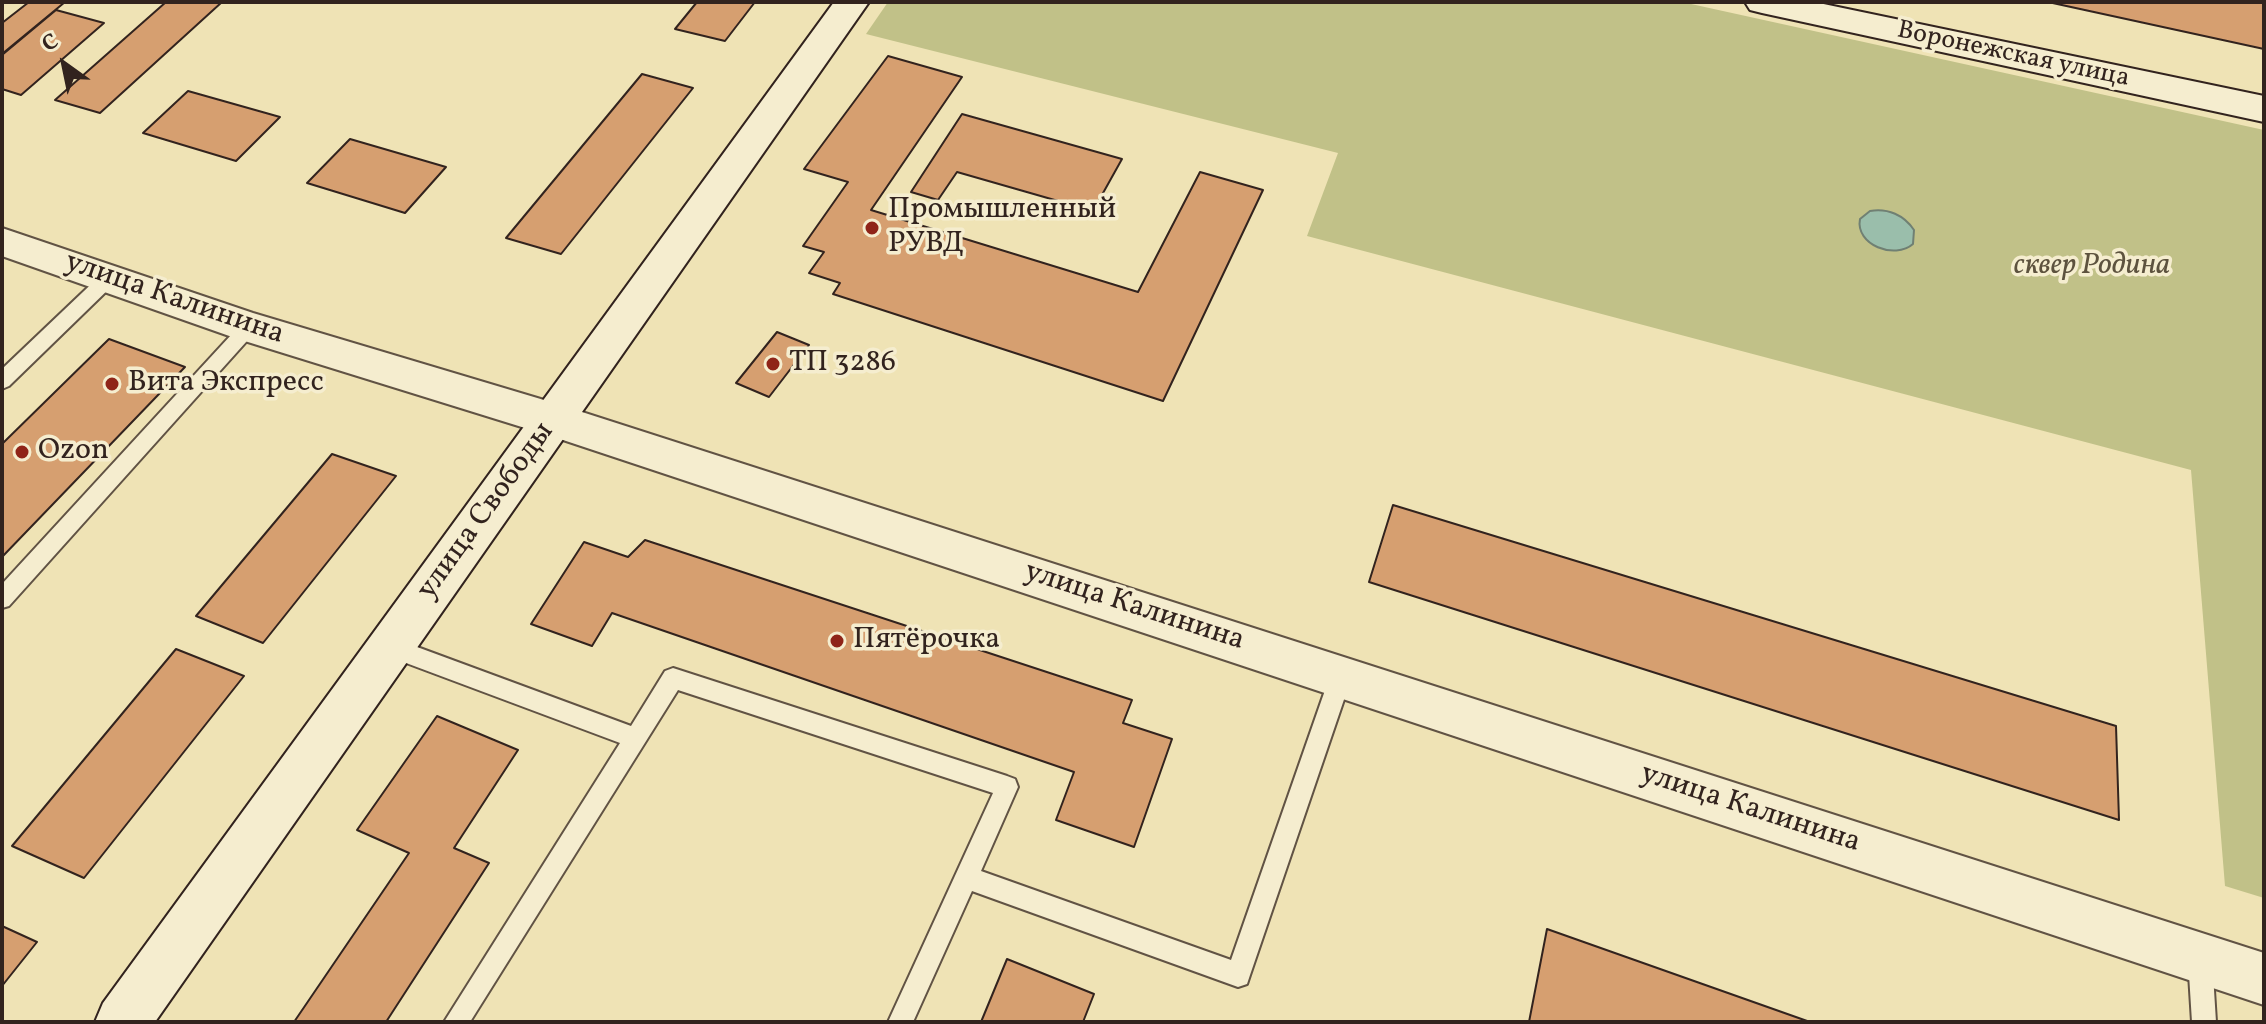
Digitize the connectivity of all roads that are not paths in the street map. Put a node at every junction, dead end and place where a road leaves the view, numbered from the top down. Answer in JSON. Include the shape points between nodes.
{"nodes":[{"id":1,"x":852,"y":2,"type":"edge"},
{"id":2,"x":1775,"y":3,"type":"edge"},
{"id":3,"x":2264,"y":109,"type":"edge"},
{"id":4,"x":2,"y":242,"type":"edge"},
{"id":5,"x":110,"y":277,"type":"junction"},
{"id":6,"x":249,"y":327,"type":"junction"},
{"id":7,"x":2,"y":381,"type":"edge"},
{"id":8,"x":554,"y":420,"type":"junction"},
{"id":9,"x":2,"y":599,"type":"edge"},
{"id":10,"x":390,"y":647,"type":"junction"},
{"id":11,"x":1341,"y":676,"type":"junction"},
{"id":12,"x":636,"y":738,"type":"junction"},
{"id":13,"x":966,"y":877,"type":"junction"},
{"id":14,"x":2200,"y":958,"type":"junction"},
{"id":15,"x":2264,"y":979,"type":"edge"},
{"id":16,"x":122,"y":1022,"type":"edge"},
{"id":17,"x":456,"y":1022,"type":"edge"},
{"id":18,"x":900,"y":1022,"type":"edge"},
{"id":19,"x":2204,"y":1022,"type":"edge"}],
"edges":[{"from":1,"to":8,"type":"street","name":"улица Свободы"},
{"from":2,"to":3,"type":"street","name":"Воронежская улица"},
{"from":4,"to":5,"type":"street","name":"улица Калинина"},
{"from":5,"to":6,"type":"street","name":"улица Калинина"},
{"from":5,"to":7,"type":"lane"},
{"from":6,"to":8,"type":"street","name":"улица Калинина"},
{"from":6,"to":9,"type":"lane"},
{"from":8,"to":10,"type":"street","name":"улица Свободы"},
{"from":8,"to":11,"type":"street","name":"улица Калинина"},
{"from":10,"to":12,"type":"lane"},
{"from":10,"to":16,"type":"street","name":"улица Свободы"},
{"from":11,"to":13,"type":"lane","via":[[1238,975]]},
{"from":11,"to":14,"type":"street","name":"улица Калинина"},
{"from":12,"to":13,"type":"lane","via":[[673,678],[1007,787]]},
{"from":12,"to":17,"type":"lane"},
{"from":13,"to":18,"type":"lane"},
{"from":14,"to":15,"type":"street","name":"улица Калинина"},
{"from":14,"to":19,"type":"lane"}]}
